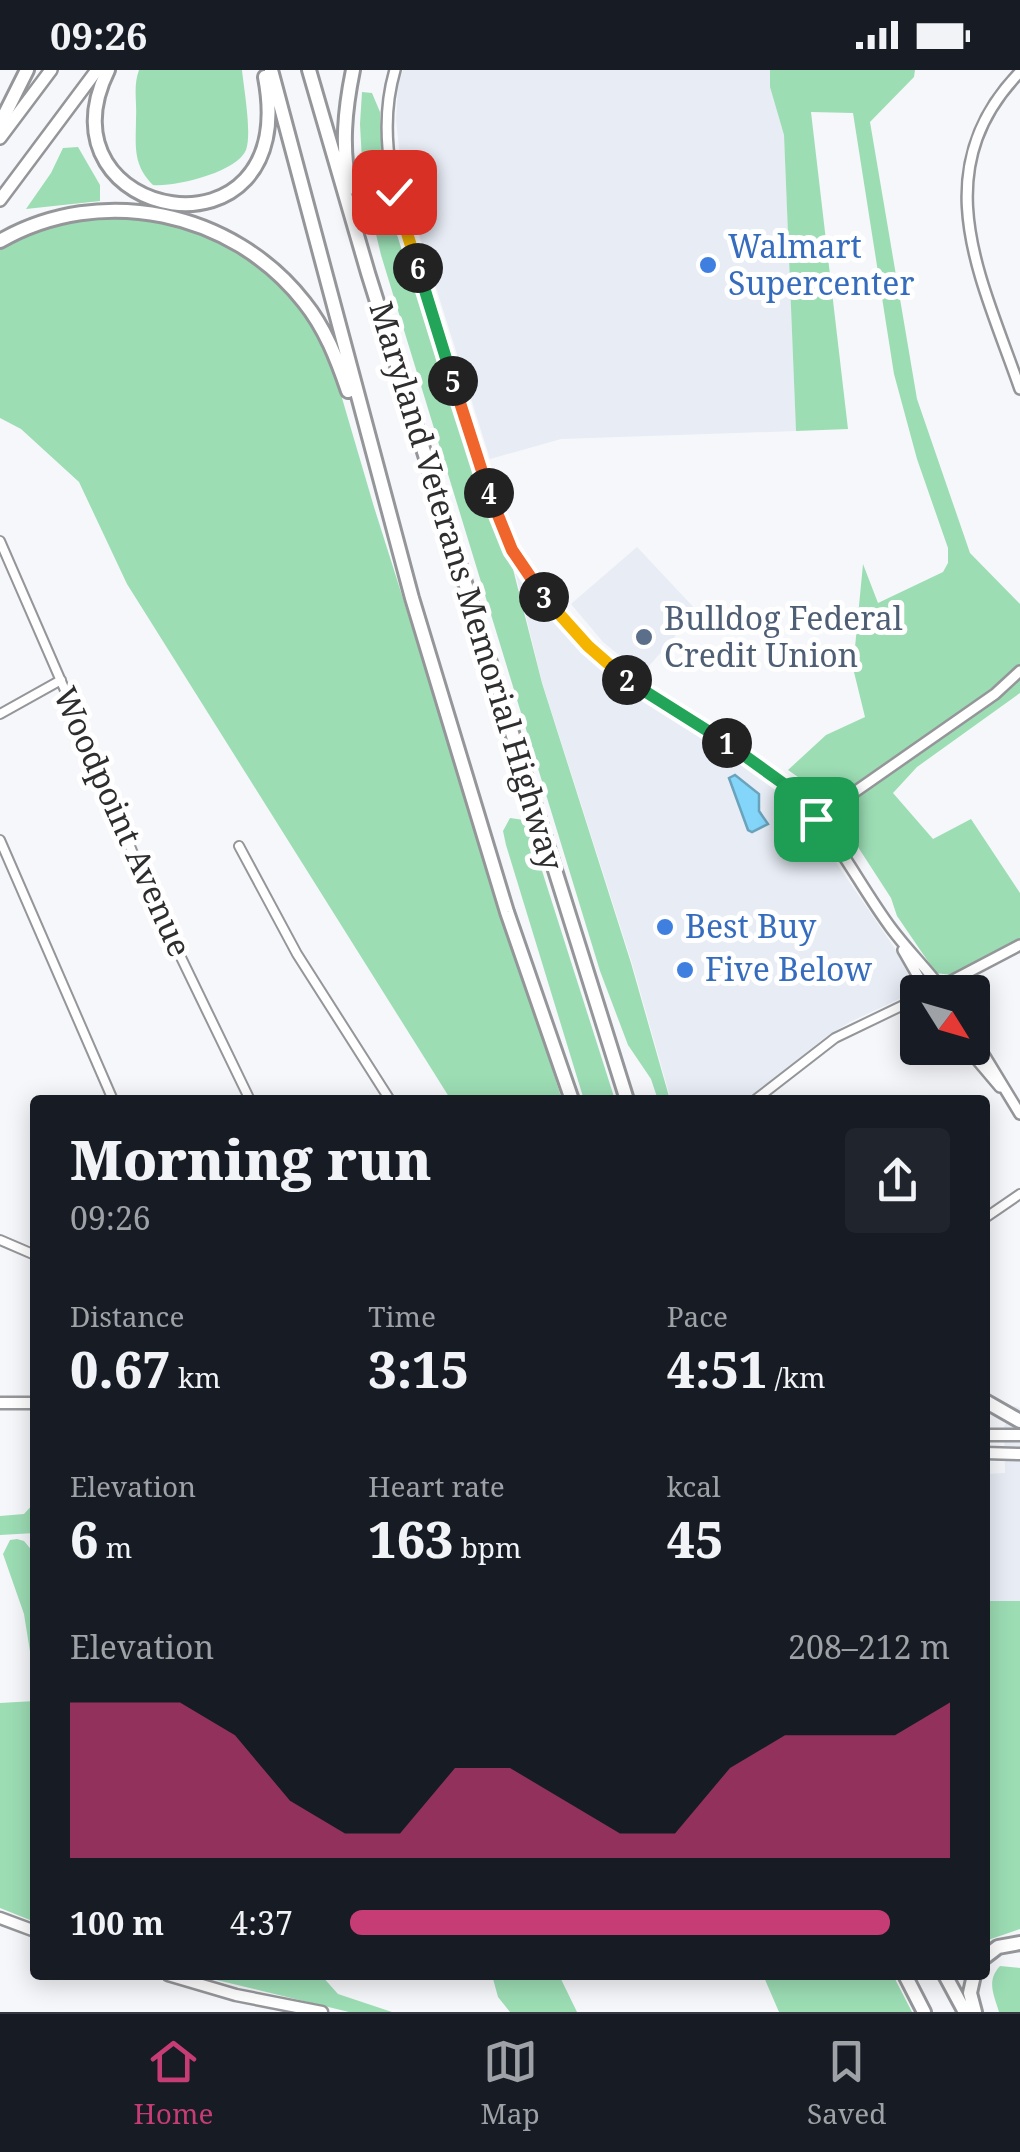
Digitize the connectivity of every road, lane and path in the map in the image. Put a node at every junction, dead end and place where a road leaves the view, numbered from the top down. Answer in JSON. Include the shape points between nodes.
{"nodes":[{"id":1,"x":26,"y":70,"type":"edge"},
{"id":2,"x":50,"y":70,"type":"edge"},
{"id":3,"x":97,"y":70,"type":"edge"},
{"id":4,"x":108,"y":70,"type":"edge"},
{"id":5,"x":268,"y":70,"type":"edge"},
{"id":6,"x":309,"y":70,"type":"edge"},
{"id":7,"x":353,"y":70,"type":"edge"},
{"id":8,"x":395,"y":70,"type":"edge"},
{"id":9,"x":1020,"y":72,"type":"edge"},
{"id":10,"x":0,"y":124,"type":"edge"},
{"id":11,"x":0,"y":138,"type":"edge"},
{"id":12,"x":0,"y":200,"type":"edge"},
{"id":13,"x":0,"y":241,"type":"edge"},
{"id":14,"x":368,"y":273,"type":"junction"},
{"id":15,"x":1020,"y":389,"type":"edge"},
{"id":16,"x":377,"y":473,"type":"junction"},
{"id":17,"x":0,"y":541,"type":"edge"},
{"id":18,"x":1020,"y":670,"type":"edge"},
{"id":19,"x":60,"y":680,"type":"junction"},
{"id":20,"x":0,"y":714,"type":"edge"},
{"id":21,"x":816,"y":819,"type":"junction"},
{"id":22,"x":0,"y":840,"type":"edge"},
{"id":23,"x":239,"y":846,"type":"dead end"},
{"id":24,"x":892,"y":930,"type":"junction"},
{"id":25,"x":1020,"y":946,"type":"edge"},
{"id":26,"x":907,"y":957,"type":"junction"},
{"id":27,"x":917,"y":975,"type":"edge"},
{"id":28,"x":926,"y":975,"type":"edge"},
{"id":29,"x":929,"y":975,"type":"edge"},
{"id":30,"x":970,"y":975,"type":"edge"},
{"id":31,"x":590,"y":982,"type":"junction"},
{"id":32,"x":900,"y":1007,"type":"edge"},
{"id":33,"x":981,"y":1065,"type":"edge"},
{"id":34,"x":990,"y":1065,"type":"edge"},
{"id":35,"x":111,"y":1095,"type":"edge"},
{"id":36,"x":248,"y":1095,"type":"edge"},
{"id":37,"x":387,"y":1095,"type":"edge"},
{"id":38,"x":570,"y":1095,"type":"edge"},
{"id":39,"x":625,"y":1095,"type":"edge"},
{"id":40,"x":634,"y":1095,"type":"edge"},
{"id":41,"x":762,"y":1095,"type":"edge"},
{"id":42,"x":1012,"y":1101,"type":"junction"},
{"id":43,"x":1020,"y":1114,"type":"edge"},
{"id":44,"x":1020,"y":1194,"type":"edge"},
{"id":45,"x":990,"y":1215,"type":"edge"},
{"id":46,"x":0,"y":1240,"type":"edge"},
{"id":47,"x":30,"y":1253,"type":"edge"},
{"id":48,"x":0,"y":1403,"type":"edge"},
{"id":49,"x":30,"y":1403,"type":"edge"},
{"id":50,"x":990,"y":1404,"type":"edge"},
{"id":51,"x":1020,"y":1421,"type":"edge"},
{"id":52,"x":1020,"y":1435,"type":"edge"},
{"id":53,"x":990,"y":1436,"type":"edge"},
{"id":54,"x":990,"y":1453,"type":"edge"},
{"id":55,"x":1020,"y":1454,"type":"edge"},
{"id":56,"x":0,"y":1918,"type":"edge"},
{"id":57,"x":30,"y":1930,"type":"edge"},
{"id":58,"x":1020,"y":1943,"type":"edge"},
{"id":59,"x":990,"y":1953,"type":"edge"},
{"id":60,"x":185,"y":1980,"type":"edge"},
{"id":61,"x":907,"y":1980,"type":"edge"},
{"id":62,"x":948,"y":1980,"type":"edge"},
{"id":63,"x":973,"y":1980,"type":"edge"},
{"id":64,"x":322,"y":2012,"type":"edge"},
{"id":65,"x":924,"y":2012,"type":"edge"},
{"id":66,"x":966,"y":2012,"type":"edge"},
{"id":67,"x":975,"y":2012,"type":"edge"}],
"edges":[{"from":1,"to":10,"type":"highway"},
{"from":2,"to":11,"type":"main road"},
{"from":3,"to":12,"type":"main road"},
{"from":4,"to":5,"type":"highway","via":[[94,108],[102,156],[139,194],[190,206],[239,185],[259,161],[270,129]]},
{"from":5,"to":16,"type":"highway","name":"Maryland Veterans Memorial Highway"},
{"from":6,"to":14,"type":"highway","name":"Maryland Veterans Memorial Highway"},
{"from":7,"to":14,"type":"highway","via":[[345,156]]},
{"from":8,"to":21,"type":"street","via":[[386,132],[394,192],[512,550],[565,623],[616,672],[767,770]]},
{"from":9,"to":15,"type":"street","via":[[974,146],[966,205],[975,260]]},
{"from":13,"to":16,"type":"highway","via":[[61,217],[120,210],[178,218],[223,234],[292,287],[319,322]]},
{"from":14,"to":31,"type":"highway","name":"Maryland Veterans Memorial Highway"},
{"from":16,"to":38,"type":"highway","name":"Maryland Veterans Memorial Highway","via":[[473,802]]},
{"from":17,"to":19,"type":"street","name":"Woodpoint Avenue"},
{"from":18,"to":21,"type":"street"},
{"from":19,"to":20,"type":"street"},
{"from":19,"to":36,"type":"street","name":"Woodpoint Avenue","via":[[145,883]]},
{"from":21,"to":24,"type":"street"},
{"from":22,"to":35,"type":"street"},
{"from":23,"to":37,"type":"street","via":[[297,954]]},
{"from":24,"to":26,"type":"street"},
{"from":24,"to":29,"type":"street"},
{"from":25,"to":30,"type":"street"},
{"from":26,"to":27,"type":"street"},
{"from":26,"to":28,"type":"street"},
{"from":31,"to":39,"type":"highway","name":"Maryland Veterans Memorial Highway"},
{"from":31,"to":40,"type":"highway"},
{"from":32,"to":41,"type":"street","via":[[836,1038]]},
{"from":33,"to":42,"type":"street"},
{"from":34,"to":42,"type":"street"},
{"from":42,"to":43,"type":"street"},
{"from":44,"to":45,"type":"street"},
{"from":46,"to":47,"type":"street"},
{"from":48,"to":49,"type":"main road"},
{"from":50,"to":51,"type":"highway"},
{"from":52,"to":53,"type":"main road"},
{"from":54,"to":55,"type":"main road"},
{"from":56,"to":57,"type":"main road"},
{"from":58,"to":59,"type":"highway"},
{"from":60,"to":64,"type":"main road"},
{"from":61,"to":65,"type":"highway"},
{"from":62,"to":66,"type":"highway"},
{"from":63,"to":67,"type":"highway"}]}
